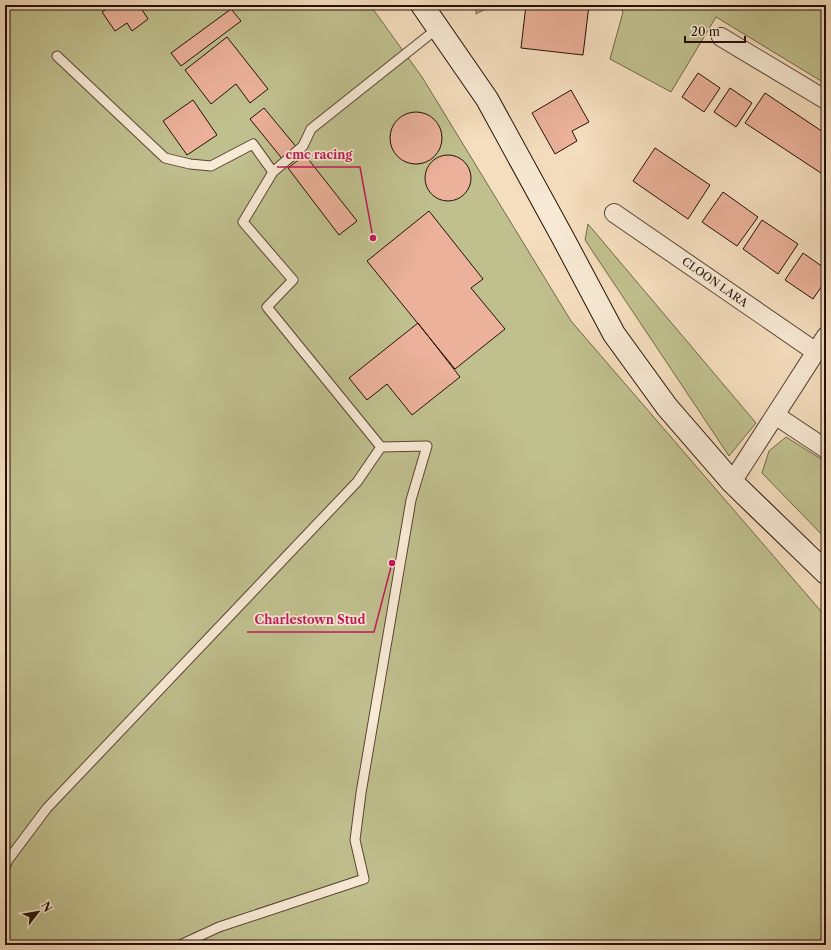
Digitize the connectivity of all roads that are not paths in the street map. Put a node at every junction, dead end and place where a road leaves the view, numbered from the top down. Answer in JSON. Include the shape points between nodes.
{"nodes":[{"id":1,"x":422,"y":5,"type":"edge"},
{"id":2,"x":438,"y":28,"type":"junction"},
{"id":3,"x":721,"y":37,"type":"dead end"},
{"id":4,"x":57,"y":56,"type":"dead end"},
{"id":5,"x":826,"y":100,"type":"edge"},
{"id":6,"x":272,"y":172,"type":"junction"},
{"id":7,"x":614,"y":213,"type":"dead end"},
{"id":8,"x":826,"y":336,"type":"edge"},
{"id":9,"x":816,"y":352,"type":"junction"},
{"id":10,"x":775,"y":415,"type":"junction"},
{"id":11,"x":382,"y":447,"type":"junction"},
{"id":12,"x":826,"y":449,"type":"edge"},
{"id":13,"x":732,"y":482,"type":"junction"},
{"id":14,"x":826,"y":573,"type":"edge"},
{"id":15,"x":5,"y":867,"type":"edge"},
{"id":16,"x":180,"y":945,"type":"edge"}],
"edges":[{"from":1,"to":2,"type":"main road"},
{"from":2,"to":6,"type":"lane","via":[[311,129],[303,146]]},
{"from":2,"to":13,"type":"main road","via":[[487,98],[614,334],[667,407]]},
{"from":3,"to":5,"type":"street"},
{"from":4,"to":6,"type":"lane","via":[[165,158],[211,166],[253,144]]},
{"from":6,"to":11,"type":"lane","via":[[243,222],[293,280],[267,307]]},
{"from":7,"to":9,"type":"street","name":"CLOON LARA"},
{"from":8,"to":9,"type":"street"},
{"from":9,"to":10,"type":"street"},
{"from":10,"to":12,"type":"street"},
{"from":10,"to":13,"type":"street"},
{"from":11,"to":15,"type":"lane","via":[[357,482],[47,808]]},
{"from":11,"to":16,"type":"lane","via":[[427,446],[411,500],[361,793],[355,840],[364,879],[219,927]]},
{"from":13,"to":14,"type":"main road"}]}
